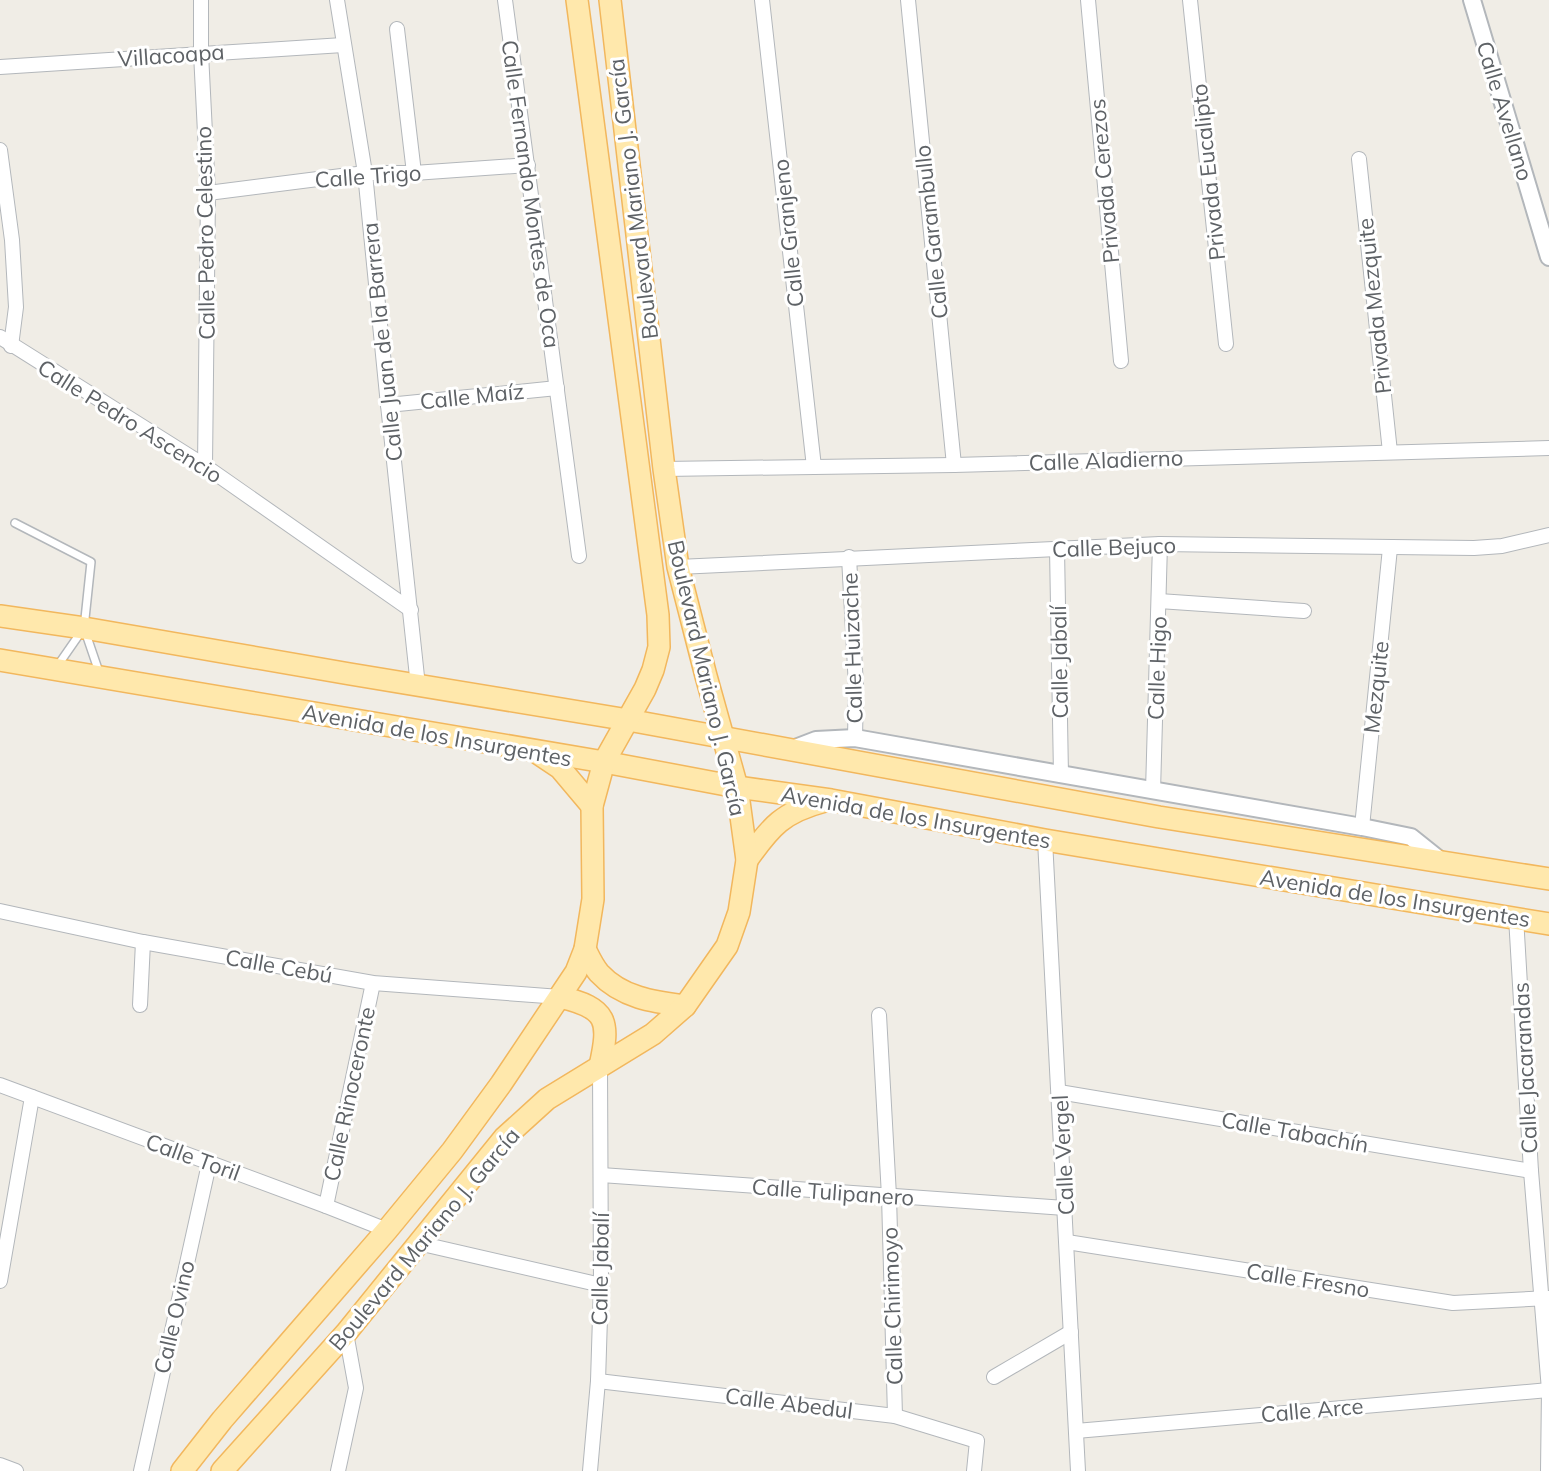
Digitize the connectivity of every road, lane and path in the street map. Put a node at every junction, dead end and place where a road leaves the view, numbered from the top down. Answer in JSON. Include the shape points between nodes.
{"nodes":[{"id":1,"x":201,"y":0,"type":"edge"},
{"id":2,"x":337,"y":0,"type":"edge"},
{"id":3,"x":505,"y":0,"type":"edge"},
{"id":4,"x":578,"y":0,"type":"edge"},
{"id":5,"x":610,"y":0,"type":"edge"},
{"id":6,"x":762,"y":0,"type":"edge"},
{"id":7,"x":908,"y":0,"type":"edge"},
{"id":8,"x":1088,"y":0,"type":"edge"},
{"id":9,"x":1190,"y":0,"type":"edge"},
{"id":10,"x":1472,"y":0,"type":"edge"},
{"id":11,"x":397,"y":29,"type":"dead end"},
{"id":12,"x":343,"y":45,"type":"junction"},
{"id":13,"x":201,"y":53,"type":"junction"},
{"id":14,"x":0,"y":67,"type":"edge"},
{"id":15,"x":0,"y":150,"type":"edge"},
{"id":16,"x":1359,"y":159,"type":"dead end"},
{"id":17,"x":528,"y":165,"type":"junction"},
{"id":18,"x":365,"y":173,"type":"junction"},
{"id":19,"x":414,"y":173,"type":"junction"},
{"id":20,"x":208,"y":193,"type":"junction"},
{"id":21,"x":1549,"y":257,"type":"edge"},
{"id":22,"x":4,"y":344,"type":"edge"},
{"id":23,"x":1226,"y":344,"type":"dead end"},
{"id":24,"x":1121,"y":361,"type":"dead end"},
{"id":25,"x":557,"y":388,"type":"junction"},
{"id":26,"x":388,"y":405,"type":"junction"},
{"id":27,"x":659,"y":415,"type":"junction"},
{"id":28,"x":632,"y":419,"type":"junction"},
{"id":29,"x":1549,"y":448,"type":"edge"},
{"id":30,"x":1390,"y":452,"type":"junction"},
{"id":31,"x":954,"y":465,"type":"junction"},
{"id":32,"x":205,"y":466,"type":"junction"},
{"id":33,"x":814,"y":467,"type":"junction"},
{"id":34,"x":664,"y":469,"type":"junction"},
{"id":35,"x":15,"y":523,"type":"dead end"},
{"id":36,"x":1549,"y":535,"type":"edge"},
{"id":37,"x":1160,"y":544,"type":"junction"},
{"id":38,"x":1390,"y":548,"type":"junction"},
{"id":39,"x":1057,"y":549,"type":"junction"},
{"id":40,"x":579,"y":556,"type":"dead end"},
{"id":41,"x":849,"y":557,"type":"junction"},
{"id":42,"x":678,"y":567,"type":"junction"},
{"id":43,"x":1159,"y":601,"type":"junction"},
{"id":44,"x":411,"y":610,"type":"junction"},
{"id":45,"x":1304,"y":611,"type":"dead end"},
{"id":46,"x":0,"y":616,"type":"edge"},
{"id":47,"x":84,"y":628,"type":"junction"},
{"id":48,"x":0,"y":660,"type":"edge"},
{"id":49,"x":55,"y":669,"type":"junction"},
{"id":50,"x":100,"y":678,"type":"junction"},
{"id":51,"x":418,"y":686,"type":"junction"},
{"id":52,"x":628,"y":720,"type":"junction"},
{"id":53,"x":724,"y":738,"type":"junction"},
{"id":54,"x":855,"y":738,"type":"junction"},
{"id":55,"x":790,"y":750,"type":"junction"},
{"id":56,"x":536,"y":752,"type":"junction"},
{"id":57,"x":604,"y":762,"type":"junction"},
{"id":58,"x":1061,"y":775,"type":"junction"},
{"id":59,"x":737,"y":787,"type":"junction"},
{"id":60,"x":1153,"y":791,"type":"junction"},
{"id":61,"x":831,"y":800,"type":"junction"},
{"id":62,"x":592,"y":806,"type":"junction"},
{"id":63,"x":1362,"y":827,"type":"junction"},
{"id":64,"x":1045,"y":840,"type":"junction"},
{"id":65,"x":747,"y":860,"type":"junction"},
{"id":66,"x":1442,"y":862,"type":"junction"},
{"id":67,"x":1549,"y":879,"type":"edge"},
{"id":68,"x":0,"y":911,"type":"edge"},
{"id":69,"x":1516,"y":917,"type":"junction"},
{"id":70,"x":1549,"y":924,"type":"edge"},
{"id":71,"x":143,"y":942,"type":"junction"},
{"id":72,"x":585,"y":949,"type":"junction"},
{"id":73,"x":373,"y":983,"type":"junction"},
{"id":74,"x":561,"y":997,"type":"junction"},
{"id":75,"x":140,"y":1005,"type":"dead end"},
{"id":76,"x":685,"y":1006,"type":"junction"},
{"id":77,"x":879,"y":1015,"type":"dead end"},
{"id":78,"x":600,"y":1066,"type":"junction"},
{"id":79,"x":0,"y":1085,"type":"edge"},
{"id":80,"x":1059,"y":1092,"type":"junction"},
{"id":81,"x":32,"y":1097,"type":"junction"},
{"id":82,"x":209,"y":1164,"type":"junction"},
{"id":83,"x":1531,"y":1171,"type":"junction"},
{"id":84,"x":601,"y":1175,"type":"junction"},
{"id":85,"x":889,"y":1196,"type":"junction"},
{"id":86,"x":326,"y":1206,"type":"junction"},
{"id":87,"x":1065,"y":1208,"type":"junction"},
{"id":88,"x":387,"y":1230,"type":"junction"},
{"id":89,"x":1067,"y":1242,"type":"junction"},
{"id":90,"x":418,"y":1244,"type":"junction"},
{"id":91,"x":0,"y":1281,"type":"edge"},
{"id":92,"x":601,"y":1286,"type":"junction"},
{"id":93,"x":1545,"y":1299,"type":"edge"},
{"id":94,"x":1071,"y":1332,"type":"junction"},
{"id":95,"x":346,"y":1333,"type":"junction"},
{"id":96,"x":994,"y":1377,"type":"dead end"},
{"id":97,"x":598,"y":1381,"type":"junction"},
{"id":98,"x":1549,"y":1390,"type":"edge"},
{"id":99,"x":895,"y":1416,"type":"junction"},
{"id":100,"x":1076,"y":1431,"type":"junction"},
{"id":101,"x":0,"y":1465,"type":"edge"},
{"id":102,"x":16,"y":1471,"type":"edge"},
{"id":103,"x":141,"y":1471,"type":"edge"},
{"id":104,"x":182,"y":1471,"type":"edge"},
{"id":105,"x":222,"y":1471,"type":"edge"},
{"id":106,"x":338,"y":1471,"type":"edge"},
{"id":107,"x":590,"y":1471,"type":"edge"},
{"id":108,"x":974,"y":1471,"type":"edge"},
{"id":109,"x":1078,"y":1471,"type":"edge"},
{"id":110,"x":1548,"y":1471,"type":"edge"}],
"edges":[{"from":1,"to":13,"type":"street","name":"Calle Pedro Celestino"},
{"from":2,"to":12,"type":"street","name":"Calle Juan de la Barrera"},
{"from":3,"to":17,"type":"street","name":"Calle Fernando Montes de Oca"},
{"from":4,"to":28,"type":"main road","name":"Boulevard Mariano J. García"},
{"from":5,"to":27,"type":"main road","name":"Boulevard Mariano J. García"},
{"from":6,"to":33,"type":"street","name":"Calle Granjeno"},
{"from":7,"to":31,"type":"street","name":"Calle Garambullo"},
{"from":8,"to":24,"type":"street","name":"Privada Cerezos"},
{"from":9,"to":23,"type":"street","name":"Privada Eucalipto"},
{"from":10,"to":21,"type":"street","name":"Calle Avellano"},
{"from":11,"to":19,"type":"street"},
{"from":12,"to":13,"type":"street","name":"Villacoapa"},
{"from":12,"to":18,"type":"street","name":"Calle Juan de la Barrera"},
{"from":13,"to":14,"type":"street","name":"Villacoapa"},
{"from":13,"to":20,"type":"street","name":"Calle Pedro Celestino"},
{"from":15,"to":22,"type":"street","name":"Calle Pedro Ascencio","via":[[16,307]]},
{"from":16,"to":30,"type":"street","name":"Privada Mezquite"},
{"from":17,"to":19,"type":"street","name":"Calle Trigo"},
{"from":17,"to":25,"type":"street","name":"Calle Fernando Montes de Oca"},
{"from":18,"to":19,"type":"street","name":"Calle Trigo"},
{"from":18,"to":20,"type":"street","name":"Calle Trigo"},
{"from":18,"to":26,"type":"street","name":"Calle Juan de la Barrera"},
{"from":20,"to":32,"type":"street","name":"Calle Pedro Celestino"},
{"from":22,"to":32,"type":"street","name":"Calle Pedro Ascencio"},
{"from":25,"to":26,"type":"street","name":"Calle Maíz"},
{"from":25,"to":40,"type":"street","name":"Calle Fernando Montes de Oca"},
{"from":26,"to":44,"type":"street","name":"Calle Juan de la Barrera"},
{"from":27,"to":28,"type":"main road"},
{"from":27,"to":34,"type":"main road","name":"Boulevard Mariano J. García"},
{"from":28,"to":52,"type":"main road","name":"Boulevard Mariano J. García","via":[[659,647],[645,689]]},
{"from":29,"to":30,"type":"street","name":"Calle Aladierno"},
{"from":30,"to":31,"type":"street","name":"Calle Aladierno"},
{"from":31,"to":33,"type":"street","name":"Calle Aladierno"},
{"from":32,"to":44,"type":"street","name":"Calle Pedro Ascencio"},
{"from":33,"to":34,"type":"street","name":"Calle Aladierno"},
{"from":34,"to":42,"type":"main road","name":"Boulevard Mariano J. García"},
{"from":35,"to":47,"type":"lane","via":[[91,562]]},
{"from":36,"to":38,"type":"street","name":"Calle Bejuco","via":[[1502,546]]},
{"from":37,"to":38,"type":"street","name":"Calle Bejuco"},
{"from":37,"to":39,"type":"street","name":"Calle Bejuco"},
{"from":37,"to":43,"type":"street","name":"Calle Higo"},
{"from":38,"to":63,"type":"street","name":"Mezquite"},
{"from":39,"to":41,"type":"street","name":"Calle Bejuco"},
{"from":39,"to":58,"type":"street","name":"Calle Jabalí"},
{"from":41,"to":42,"type":"street","name":"Calle Bejuco"},
{"from":41,"to":54,"type":"street","name":"Calle Huizache"},
{"from":42,"to":53,"type":"main road","name":"Boulevard Mariano J. García"},
{"from":43,"to":45,"type":"street"},
{"from":43,"to":60,"type":"street","name":"Calle Higo"},
{"from":44,"to":51,"type":"street","name":"Calle Juan de la Barrera"},
{"from":46,"to":47,"type":"main road","name":"Avenida de los Insurgentes"},
{"from":47,"to":49,"type":"lane"},
{"from":47,"to":50,"type":"lane"},
{"from":47,"to":51,"type":"main road","name":"Avenida de los Insurgentes"},
{"from":48,"to":49,"type":"main road","name":"Avenida de los Insurgentes"},
{"from":49,"to":50,"type":"main road","name":"Avenida de los Insurgentes"},
{"from":50,"to":56,"type":"main road","name":"Avenida de los Insurgentes"},
{"from":51,"to":52,"type":"main road","name":"Avenida de los Insurgentes"},
{"from":52,"to":53,"type":"main road","name":"Avenida de los Insurgentes"},
{"from":52,"to":57,"type":"main road","name":"Boulevard Mariano J. García"},
{"from":53,"to":55,"type":"main road","name":"Avenida de los Insurgentes"},
{"from":53,"to":59,"type":"main road","name":"Boulevard Mariano J. García"},
{"from":54,"to":55,"type":"street","via":[[816,740]]},
{"from":54,"to":58,"type":"street"},
{"from":55,"to":66,"type":"main road","name":"Avenida de los Insurgentes","via":[[1159,817]]},
{"from":56,"to":57,"type":"main road","name":"Avenida de los Insurgentes"},
{"from":56,"to":62,"type":"main road","via":[[560,768]]},
{"from":57,"to":59,"type":"main road","name":"Avenida de los Insurgentes"},
{"from":57,"to":62,"type":"main road","name":"Boulevard Mariano J. García"},
{"from":58,"to":60,"type":"street"},
{"from":59,"to":61,"type":"main road","name":"Avenida de los Insurgentes"},
{"from":59,"to":65,"type":"main road","name":"Boulevard Mariano J. García"},
{"from":60,"to":63,"type":"street"},
{"from":61,"to":64,"type":"main road","name":"Avenida de los Insurgentes"},
{"from":61,"to":65,"type":"main road","via":[[802,808],[779,821]]},
{"from":62,"to":72,"type":"main road","name":"Boulevard Mariano J. García","via":[[593,899]]},
{"from":63,"to":66,"type":"street","via":[[1411,837]]},
{"from":64,"to":69,"type":"main road","name":"Avenida de los Insurgentes"},
{"from":64,"to":80,"type":"street","name":"Calle Vergel"},
{"from":65,"to":76,"type":"main road","name":"Boulevard Mariano J. García","via":[[739,912],[727,946]]},
{"from":66,"to":67,"type":"main road","name":"Avenida de los Insurgentes"},
{"from":68,"to":71,"type":"street","name":"Calle Cebú"},
{"from":69,"to":70,"type":"main road","name":"Avenida de los Insurgentes"},
{"from":69,"to":83,"type":"street","name":"Calle Jacarandas"},
{"from":71,"to":73,"type":"street","name":"Calle Cebú"},
{"from":71,"to":75,"type":"street"},
{"from":72,"to":74,"type":"main road","name":"Boulevard Mariano J. García"},
{"from":72,"to":76,"type":"main road","via":[[599,973],[615,987],[632,996]]},
{"from":73,"to":74,"type":"street","name":"Calle Cebú"},
{"from":73,"to":86,"type":"street","name":"Calle Rinoceronte"},
{"from":74,"to":78,"type":"main road","via":[[596,1010],[603,1022],[606,1038]]},
{"from":74,"to":88,"type":"main road","name":"Boulevard Mariano J. García","via":[[452,1150]]},
{"from":76,"to":78,"type":"main road","name":"Boulevard Mariano J. García","via":[[653,1034]]},
{"from":77,"to":85,"type":"street","name":"Calle Chirimoyo"},
{"from":78,"to":84,"type":"street","name":"Calle Jabalí"},
{"from":78,"to":90,"type":"main road","name":"Boulevard Mariano J. García","via":[[547,1099],[504,1138]]},
{"from":79,"to":81,"type":"street","name":"Calle Toril"},
{"from":80,"to":83,"type":"street","name":"Calle Tabachín"},
{"from":80,"to":87,"type":"street","name":"Calle Vergel"},
{"from":81,"to":82,"type":"street","name":"Calle Toril"},
{"from":81,"to":91,"type":"street"},
{"from":82,"to":86,"type":"street","name":"Calle Toril"},
{"from":82,"to":103,"type":"street","name":"Calle Ovino"},
{"from":83,"to":93,"type":"street","name":"Calle Jacarandas"},
{"from":84,"to":85,"type":"street","name":"Calle Tulipanero"},
{"from":84,"to":92,"type":"street","name":"Calle Jabalí"},
{"from":85,"to":87,"type":"street","name":"Calle Tulipanero"},
{"from":85,"to":99,"type":"street","name":"Calle Chirimoyo"},
{"from":86,"to":88,"type":"street","name":"Calle Toril"},
{"from":87,"to":89,"type":"street","name":"Calle Vergel"},
{"from":88,"to":104,"type":"main road","name":"Boulevard Mariano J. García"},
{"from":89,"to":93,"type":"street","name":"Calle Fresno","via":[[1453,1303]]},
{"from":89,"to":94,"type":"street","name":"Calle Vergel"},
{"from":90,"to":92,"type":"street"},
{"from":90,"to":95,"type":"main road","name":"Boulevard Mariano J. García"},
{"from":92,"to":97,"type":"street","name":"Calle Jabalí"},
{"from":93,"to":98,"type":"street","name":"Calle Jacarandas"},
{"from":94,"to":96,"type":"street"},
{"from":94,"to":100,"type":"street","name":"Calle Vergel"},
{"from":95,"to":105,"type":"main road","name":"Boulevard Mariano J. García"},
{"from":95,"to":106,"type":"street","via":[[356,1388]]},
{"from":97,"to":99,"type":"street","name":"Calle Abedul"},
{"from":97,"to":107,"type":"street","name":"Calle Jabalí"},
{"from":98,"to":100,"type":"street","name":"Calle Arce"},
{"from":98,"to":110,"type":"street","name":"Calle Jacarandas"},
{"from":99,"to":108,"type":"street","name":"Calle Abedul","via":[[977,1441]]},
{"from":100,"to":109,"type":"street","name":"Calle Vergel"},
{"from":101,"to":102,"type":"street"}]}
